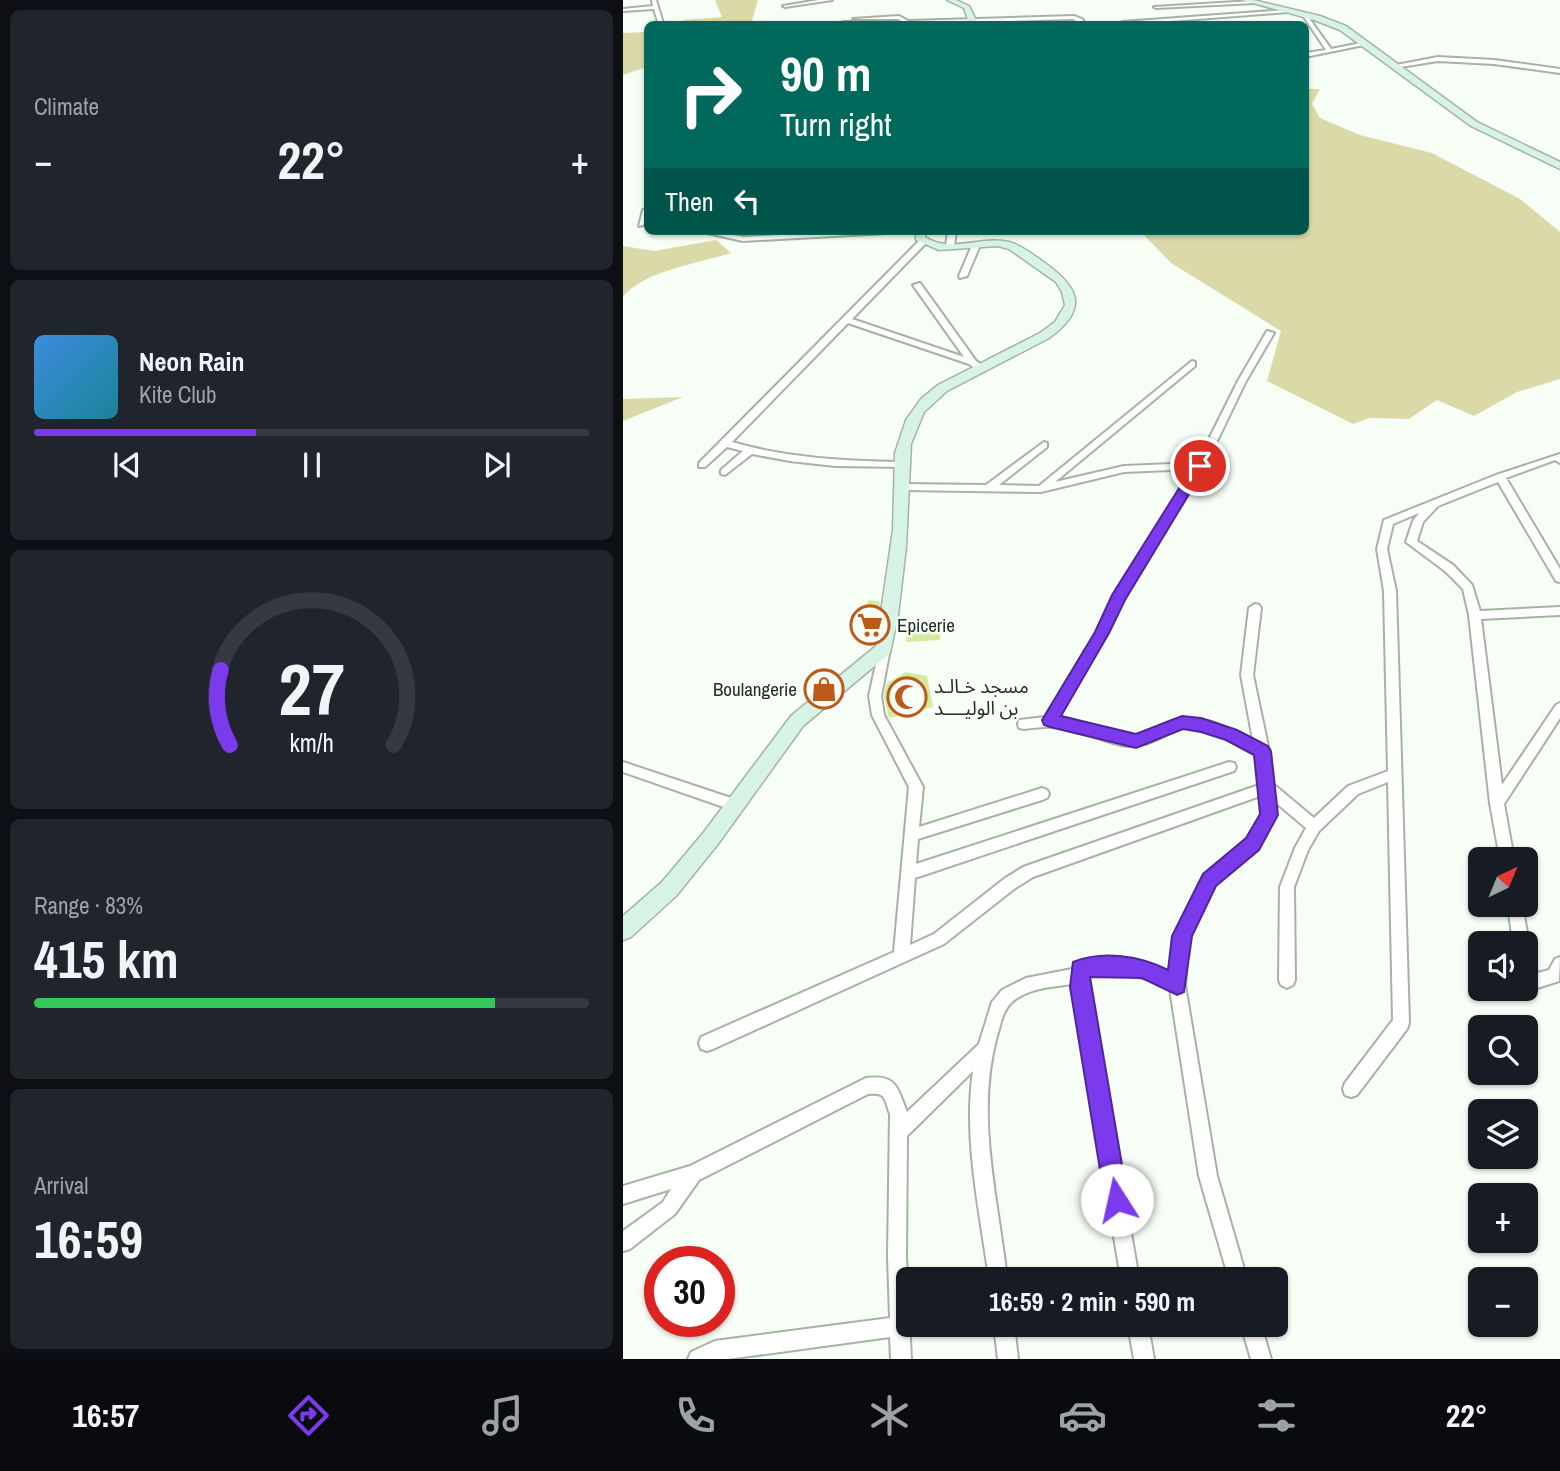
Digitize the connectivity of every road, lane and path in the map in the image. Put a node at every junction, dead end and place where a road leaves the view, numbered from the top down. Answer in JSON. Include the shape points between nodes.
{"nodes":[{"id":1,"x":830,"y":0,"type":"edge"},
{"id":2,"x":950,"y":0,"type":"edge"},
{"id":3,"x":1249,"y":1,"type":"edge"},
{"id":4,"x":655,"y":3,"type":"edge"},
{"id":5,"x":785,"y":6,"type":"dead end"},
{"id":6,"x":1156,"y":7,"type":"dead end"},
{"id":7,"x":1270,"y":7,"type":"junction"},
{"id":8,"x":623,"y":10,"type":"edge"},
{"id":9,"x":1286,"y":11,"type":"junction"},
{"id":10,"x":930,"y":12,"type":"dead end"},
{"id":11,"x":1261,"y":13,"type":"junction"},
{"id":12,"x":1304,"y":15,"type":"junction"},
{"id":13,"x":1197,"y":17,"type":"junction"},
{"id":14,"x":855,"y":19,"type":"dead end"},
{"id":15,"x":1158,"y":20,"type":"joint"},
{"id":16,"x":661,"y":21,"type":"edge"},
{"id":17,"x":906,"y":21,"type":"edge"},
{"id":18,"x":930,"y":21,"type":"edge"},
{"id":19,"x":972,"y":21,"type":"edge"},
{"id":20,"x":1031,"y":21,"type":"edge"},
{"id":21,"x":1080,"y":21,"type":"edge"},
{"id":22,"x":1142,"y":21,"type":"edge"},
{"id":23,"x":1206,"y":21,"type":"edge"},
{"id":24,"x":1266,"y":21,"type":"edge"},
{"id":25,"x":1308,"y":21,"type":"edge"},
{"id":26,"x":1309,"y":22,"type":"edge"},
{"id":27,"x":1366,"y":44,"type":"junction"},
{"id":28,"x":1329,"y":50,"type":"junction"},
{"id":29,"x":1309,"y":54,"type":"edge"},
{"id":30,"x":1394,"y":66,"type":"junction"},
{"id":31,"x":1560,"y":71,"type":"edge"},
{"id":32,"x":1560,"y":166,"type":"edge"},
{"id":33,"x":644,"y":218,"type":"edge"},
{"id":34,"x":642,"y":224,"type":"dead end"},
{"id":35,"x":722,"y":235,"type":"edge"},
{"id":36,"x":803,"y":235,"type":"edge"},
{"id":37,"x":922,"y":236,"type":"edge"},
{"id":38,"x":951,"y":238,"type":"edge"},
{"id":39,"x":976,"y":245,"type":"junction"},
{"id":40,"x":963,"y":276,"type":"dead end"},
{"id":41,"x":917,"y":285,"type":"dead end"},
{"id":42,"x":845,"y":319,"type":"junction"},
{"id":43,"x":1270,"y":333,"type":"dead end"},
{"id":44,"x":1192,"y":364,"type":"dead end"},
{"id":45,"x":976,"y":365,"type":"junction"},
{"id":46,"x":725,"y":443,"type":"junction"},
{"id":47,"x":1044,"y":445,"type":"dead end"},
{"id":48,"x":749,"y":451,"type":"junction"},
{"id":49,"x":1559,"y":457,"type":"edge"},
{"id":50,"x":702,"y":465,"type":"dead end"},
{"id":51,"x":902,"y":466,"type":"junction"},
{"id":52,"x":1200,"y":466,"type":"junction"},
{"id":53,"x":725,"y":472,"type":"dead end"},
{"id":54,"x":1500,"y":477,"type":"junction"},
{"id":55,"x":903,"y":487,"type":"junction"},
{"id":56,"x":989,"y":488,"type":"junction"},
{"id":57,"x":1041,"y":488,"type":"junction"},
{"id":58,"x":1433,"y":506,"type":"junction"},
{"id":59,"x":1560,"y":578,"type":"edge"},
{"id":60,"x":1255,"y":608,"type":"dead end"},
{"id":61,"x":1560,"y":611,"type":"edge"},
{"id":62,"x":1475,"y":615,"type":"junction"},
{"id":63,"x":884,"y":649,"type":"junction"},
{"id":64,"x":1560,"y":708,"type":"edge"},
{"id":65,"x":1050,"y":720,"type":"junction"},
{"id":66,"x":1024,"y":724,"type":"dead end"},
{"id":67,"x":1262,"y":751,"type":"junction"},
{"id":68,"x":623,"y":767,"type":"edge"},
{"id":69,"x":1229,"y":767,"type":"dead end"},
{"id":70,"x":1395,"y":774,"type":"junction"},
{"id":71,"x":1268,"y":787,"type":"junction"},
{"id":72,"x":1042,"y":794,"type":"dead end"},
{"id":73,"x":1497,"y":803,"type":"junction"},
{"id":74,"x":735,"y":805,"type":"junction"},
{"id":75,"x":1314,"y":827,"type":"junction"},
{"id":76,"x":912,"y":835,"type":"junction"},
{"id":77,"x":1505,"y":847,"type":"edge"},
{"id":78,"x":907,"y":874,"type":"junction"},
{"id":79,"x":623,"y":930,"type":"edge"},
{"id":80,"x":901,"y":956,"type":"junction"},
{"id":81,"x":1560,"y":964,"type":"edge"},
{"id":82,"x":1080,"y":976,"type":"junction"},
{"id":83,"x":1287,"y":980,"type":"dead end"},
{"id":84,"x":1538,"y":980,"type":"edge"},
{"id":85,"x":1177,"y":985,"type":"junction"},
{"id":86,"x":707,"y":1043,"type":"dead end"},
{"id":87,"x":983,"y":1049,"type":"junction"},
{"id":88,"x":1351,"y":1088,"type":"dead end"},
{"id":89,"x":900,"y":1131,"type":"junction"},
{"id":90,"x":693,"y":1174,"type":"junction"},
{"id":91,"x":623,"y":1195,"type":"edge"},
{"id":92,"x":623,"y":1242,"type":"edge"},
{"id":93,"x":897,"y":1267,"type":"edge"},
{"id":94,"x":997,"y":1267,"type":"edge"},
{"id":95,"x":1128,"y":1267,"type":"edge"},
{"id":96,"x":1235,"y":1267,"type":"edge"},
{"id":97,"x":896,"y":1327,"type":"edge"},
{"id":98,"x":900,"y":1337,"type":"edge"},
{"id":99,"x":1005,"y":1337,"type":"edge"},
{"id":100,"x":1140,"y":1337,"type":"edge"},
{"id":101,"x":1255,"y":1337,"type":"edge"},
{"id":102,"x":698,"y":1359,"type":"edge"},
{"id":103,"x":901,"y":1359,"type":"edge"},
{"id":104,"x":1008,"y":1359,"type":"edge"},
{"id":105,"x":1144,"y":1359,"type":"edge"},
{"id":106,"x":1261,"y":1359,"type":"edge"}],
"edges":[{"from":1,"to":5,"type":"street"},
{"from":2,"to":19,"type":"street","via":[[967,7]]},
{"from":3,"to":6,"type":"street"},
{"from":3,"to":7,"type":"street"},
{"from":4,"to":8,"type":"street"},
{"from":4,"to":16,"type":"street"},
{"from":7,"to":9,"type":"street"},
{"from":7,"to":11,"type":"street"},
{"from":9,"to":11,"type":"street"},
{"from":9,"to":12,"type":"street"},
{"from":10,"to":18,"type":"street"},
{"from":11,"to":13,"type":"street"},
{"from":11,"to":24,"type":"street"},
{"from":12,"to":25,"type":"street"},
{"from":12,"to":27,"type":"street","via":[[1343,28]]},
{"from":13,"to":15,"type":"street"},
{"from":13,"to":23,"type":"street"},
{"from":14,"to":17,"type":"street","via":[[897,17]]},
{"from":15,"to":22,"type":"street"},
{"from":20,"to":21,"type":"street","via":[[1075,17]]},
{"from":26,"to":28,"type":"street"},
{"from":27,"to":28,"type":"street"},
{"from":27,"to":30,"type":"street"},
{"from":28,"to":29,"type":"street"},
{"from":30,"to":31,"type":"street","via":[[1438,59]]},
{"from":30,"to":32,"type":"street","via":[[1474,124]]},
{"from":33,"to":34,"type":"street"},
{"from":35,"to":36,"type":"street","via":[[743,239]]},
{"from":37,"to":38,"type":"street"},
{"from":37,"to":42,"type":"street"},
{"from":38,"to":39,"type":"street"},
{"from":39,"to":40,"type":"street"},
{"from":39,"to":45,"type":"street","via":[[1008,245],[1025,254],[1058,277],[1071,303],[1060,324]]},
{"from":41,"to":45,"type":"street"},
{"from":42,"to":45,"type":"street"},
{"from":42,"to":46,"type":"street"},
{"from":43,"to":52,"type":"street"},
{"from":44,"to":57,"type":"street"},
{"from":45,"to":51,"type":"street","via":[[919,410],[907,433]]},
{"from":46,"to":48,"type":"street"},
{"from":46,"to":50,"type":"street"},
{"from":47,"to":56,"type":"street"},
{"from":48,"to":51,"type":"street","via":[[831,463]]},
{"from":48,"to":53,"type":"street"},
{"from":49,"to":54,"type":"street"},
{"from":51,"to":55,"type":"street"},
{"from":52,"to":57,"type":"street","via":[[1123,469]]},
{"from":52,"to":65,"type":"street"},
{"from":54,"to":58,"type":"street"},
{"from":54,"to":59,"type":"street"},
{"from":55,"to":56,"type":"street"},
{"from":55,"to":63,"type":"street"},
{"from":56,"to":57,"type":"street"},
{"from":58,"to":62,"type":"street","via":[[1418,521],[1411,542],[1449,568],[1468,589]]},
{"from":58,"to":70,"type":"street","via":[[1388,522],[1382,549],[1389,591]]},
{"from":60,"to":67,"type":"street","via":[[1247,675]]},
{"from":61,"to":62,"type":"street"},
{"from":62,"to":73,"type":"street"},
{"from":63,"to":74,"type":"street","via":[[797,721]]},
{"from":63,"to":76,"type":"street","via":[[875,696],[878,715],[916,786]]},
{"from":64,"to":73,"type":"street"},
{"from":65,"to":66,"type":"street"},
{"from":65,"to":67,"type":"street","via":[[1136,741],[1182,723],[1201,725]]},
{"from":67,"to":71,"type":"street"},
{"from":68,"to":74,"type":"street"},
{"from":69,"to":78,"type":"street"},
{"from":70,"to":75,"type":"street","via":[[1353,790]]},
{"from":70,"to":88,"type":"street","via":[[1401,1023]]},
{"from":71,"to":75,"type":"street"},
{"from":71,"to":80,"type":"street","via":[[1028,872],[939,939]]},
{"from":71,"to":85,"type":"street","via":[[1269,815],[1252,844],[1209,880],[1182,936]]},
{"from":72,"to":76,"type":"street"},
{"from":73,"to":77,"type":"street"},
{"from":74,"to":79,"type":"street","via":[[669,888]]},
{"from":75,"to":83,"type":"street","via":[[1287,887]]},
{"from":76,"to":78,"type":"street"},
{"from":78,"to":80,"type":"street"},
{"from":80,"to":86,"type":"street"},
{"from":81,"to":84,"type":"street","via":[[1555,976]]},
{"from":82,"to":85,"type":"street","via":[[1080,969],[1103,966],[1144,968]]},
{"from":82,"to":87,"type":"street","via":[[1018,989],[1001,1002]]},
{"from":82,"to":95,"type":"street"},
{"from":85,"to":96,"type":"street","via":[[1208,1176]]},
{"from":87,"to":89,"type":"street"},
{"from":87,"to":94,"type":"street","via":[[979,1125]]},
{"from":89,"to":90,"type":"street","via":[[889,1089],[881,1084],[866,1086]]},
{"from":89,"to":93,"type":"street"},
{"from":90,"to":91,"type":"street"},
{"from":90,"to":92,"type":"street","via":[[669,1208]]},
{"from":97,"to":102,"type":"street","via":[[715,1351]]},
{"from":98,"to":103,"type":"street"},
{"from":99,"to":104,"type":"street"},
{"from":100,"to":105,"type":"street"},
{"from":101,"to":106,"type":"street"}]}
